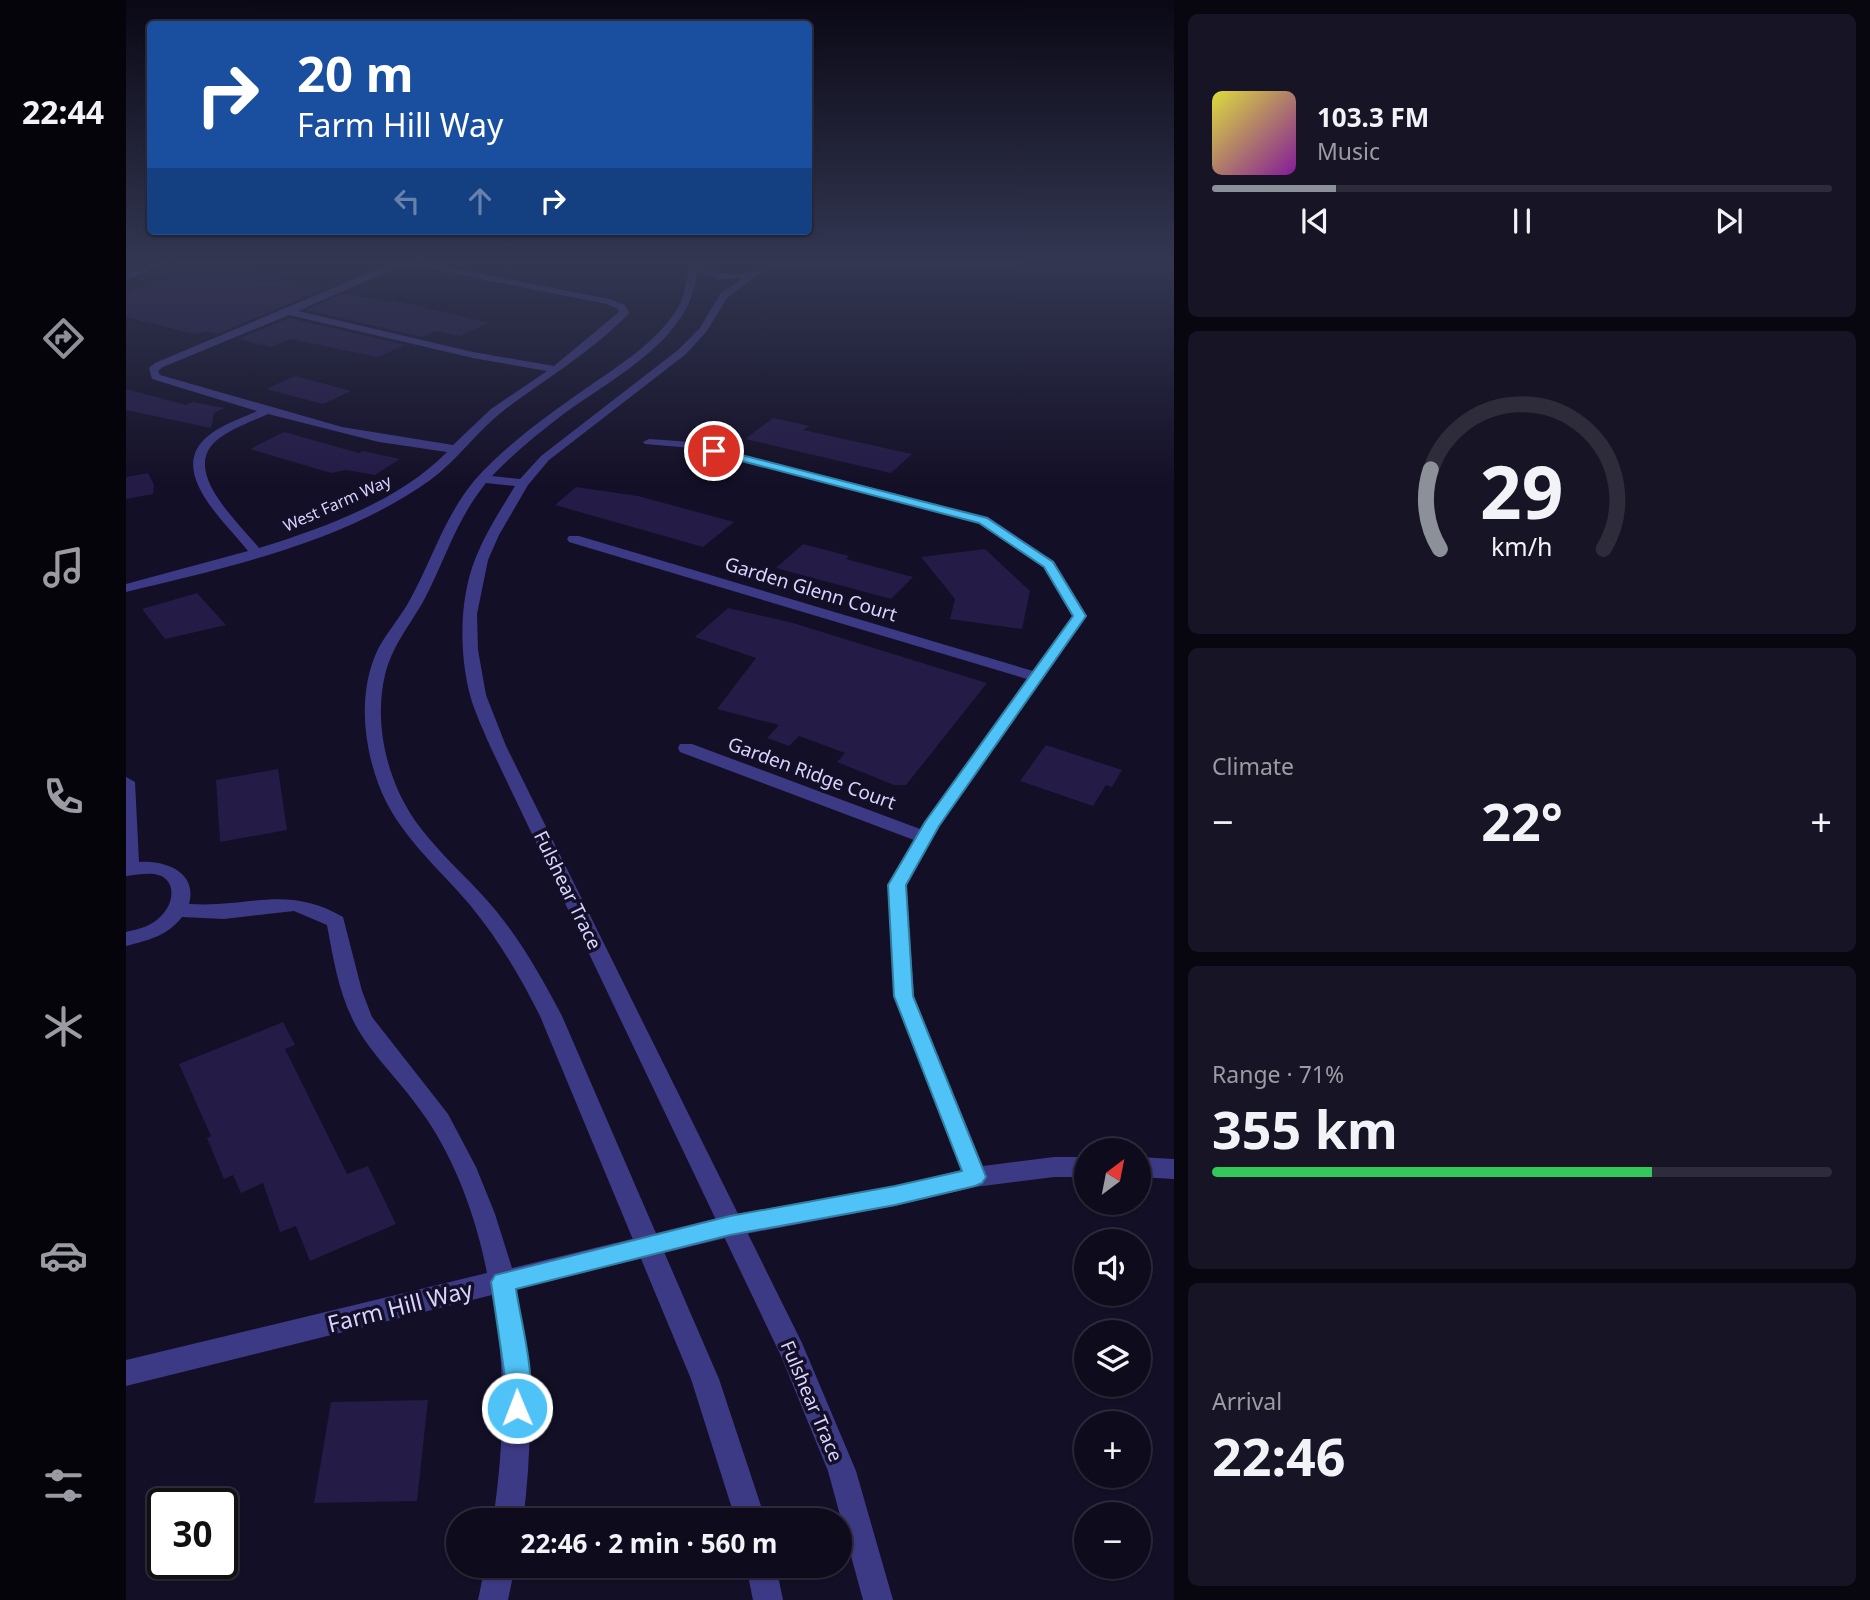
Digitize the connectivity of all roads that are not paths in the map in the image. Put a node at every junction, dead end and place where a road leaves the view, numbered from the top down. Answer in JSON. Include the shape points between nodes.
{"nodes":[{"id":1,"x":231,"y":336,"type":"edge"},
{"id":2,"x":390,"y":336,"type":"edge"},
{"id":3,"x":596,"y":336,"type":"edge"},
{"id":4,"x":661,"y":336,"type":"edge"},
{"id":5,"x":698,"y":336,"type":"edge"},
{"id":6,"x":554,"y":369,"type":"junction"},
{"id":7,"x":270,"y":409,"type":"junction"},
{"id":8,"x":649,"y":442,"type":"dead end"},
{"id":9,"x":455,"y":449,"type":"junction"},
{"id":10,"x":482,"y":479,"type":"junction"},
{"id":11,"x":523,"y":483,"type":"junction"},
{"id":12,"x":574,"y":539,"type":"dead end"},
{"id":13,"x":257,"y":554,"type":"junction"},
{"id":14,"x":126,"y":589,"type":"edge"},
{"id":15,"x":1036,"y":677,"type":"junction"},
{"id":16,"x":686,"y":748,"type":"dead end"},
{"id":17,"x":126,"y":782,"type":"edge"},
{"id":18,"x":928,"y":831,"type":"junction"},
{"id":19,"x":128,"y":869,"type":"edge"},
{"id":20,"x":180,"y":909,"type":"junction"},
{"id":21,"x":126,"y":939,"type":"edge"},
{"id":22,"x":1074,"y":1167,"type":"edge"},
{"id":23,"x":1152,"y":1168,"type":"edge"},
{"id":24,"x":1174,"y":1169,"type":"edge"},
{"id":25,"x":975,"y":1177,"type":"junction"},
{"id":26,"x":730,"y":1226,"type":"junction"},
{"id":27,"x":648,"y":1247,"type":"junction"},
{"id":28,"x":503,"y":1282,"type":"junction"},
{"id":29,"x":126,"y":1373,"type":"edge"},
{"id":30,"x":509,"y":1508,"type":"edge"},
{"id":31,"x":747,"y":1508,"type":"edge"},
{"id":32,"x":498,"y":1578,"type":"edge"},
{"id":33,"x":763,"y":1578,"type":"edge"},
{"id":34,"x":494,"y":1600,"type":"edge"},
{"id":35,"x":768,"y":1600,"type":"edge"},
{"id":36,"x":878,"y":1600,"type":"edge"}],
"edges":[{"from":1,"to":7,"type":"street","via":[[159,365],[153,370],[156,377]]},
{"from":2,"to":6,"type":"street"},
{"from":3,"to":6,"type":"street","name":"West Farm Way"},
{"from":4,"to":10,"type":"street","via":[[529,434]]},
{"from":5,"to":11,"type":"street","name":"Fulshear Trace","via":[[567,440]]},
{"from":6,"to":9,"type":"street","name":"West Farm Way","via":[[513,397]]},
{"from":7,"to":9,"type":"street","via":[[370,438]]},
{"from":7,"to":13,"type":"street","via":[[206,444],[197,464],[201,484]]},
{"from":8,"to":15,"type":"street","via":[[692,445],[983,520],[1049,564],[1080,616]]},
{"from":9,"to":13,"type":"street","name":"West Farm Way","via":[[423,480],[381,504]]},
{"from":10,"to":11,"type":"street"},
{"from":10,"to":27,"type":"street","via":[[445,531],[424,586],[383,655],[374,692],[374,739],[382,771],[417,837],[475,898],[522,959],[551,1016]]},
{"from":11,"to":26,"type":"street","name":"Fulshear Trace","via":[[492,535],[473,591],[471,650],[478,695],[498,746]]},
{"from":12,"to":15,"type":"street","name":"Garden Glenn Court"},
{"from":13,"to":14,"type":"street","name":"West Farm Way"},
{"from":15,"to":18,"type":"street"},
{"from":16,"to":18,"type":"street","name":"Garden Ridge Court"},
{"from":17,"to":19,"type":"street"},
{"from":18,"to":25,"type":"street","via":[[897,885],[904,996]]},
{"from":19,"to":20,"type":"street","via":[[171,873],[181,881],[185,897]]},
{"from":20,"to":21,"type":"street","via":[[167,923]]},
{"from":20,"to":28,"type":"street","via":[[222,912],[293,903],[315,908],[336,922],[351,989],[368,1028],[439,1118],[470,1178]]},
{"from":22,"to":25,"type":"street","name":"Farm Hill Way"},
{"from":23,"to":24,"type":"street"},
{"from":25,"to":26,"type":"street","name":"Farm Hill Way"},
{"from":26,"to":27,"type":"street","name":"Farm Hill Way"},
{"from":26,"to":36,"type":"street","name":"Fulshear Trace","via":[[793,1353],[842,1471]]},
{"from":27,"to":28,"type":"street","name":"Farm Hill Way"},
{"from":27,"to":31,"type":"street","via":[[705,1379]]},
{"from":28,"to":29,"type":"street","name":"Farm Hill Way"},
{"from":28,"to":30,"type":"street","via":[[518,1384]]},
{"from":32,"to":34,"type":"street"},
{"from":33,"to":35,"type":"street"}]}
